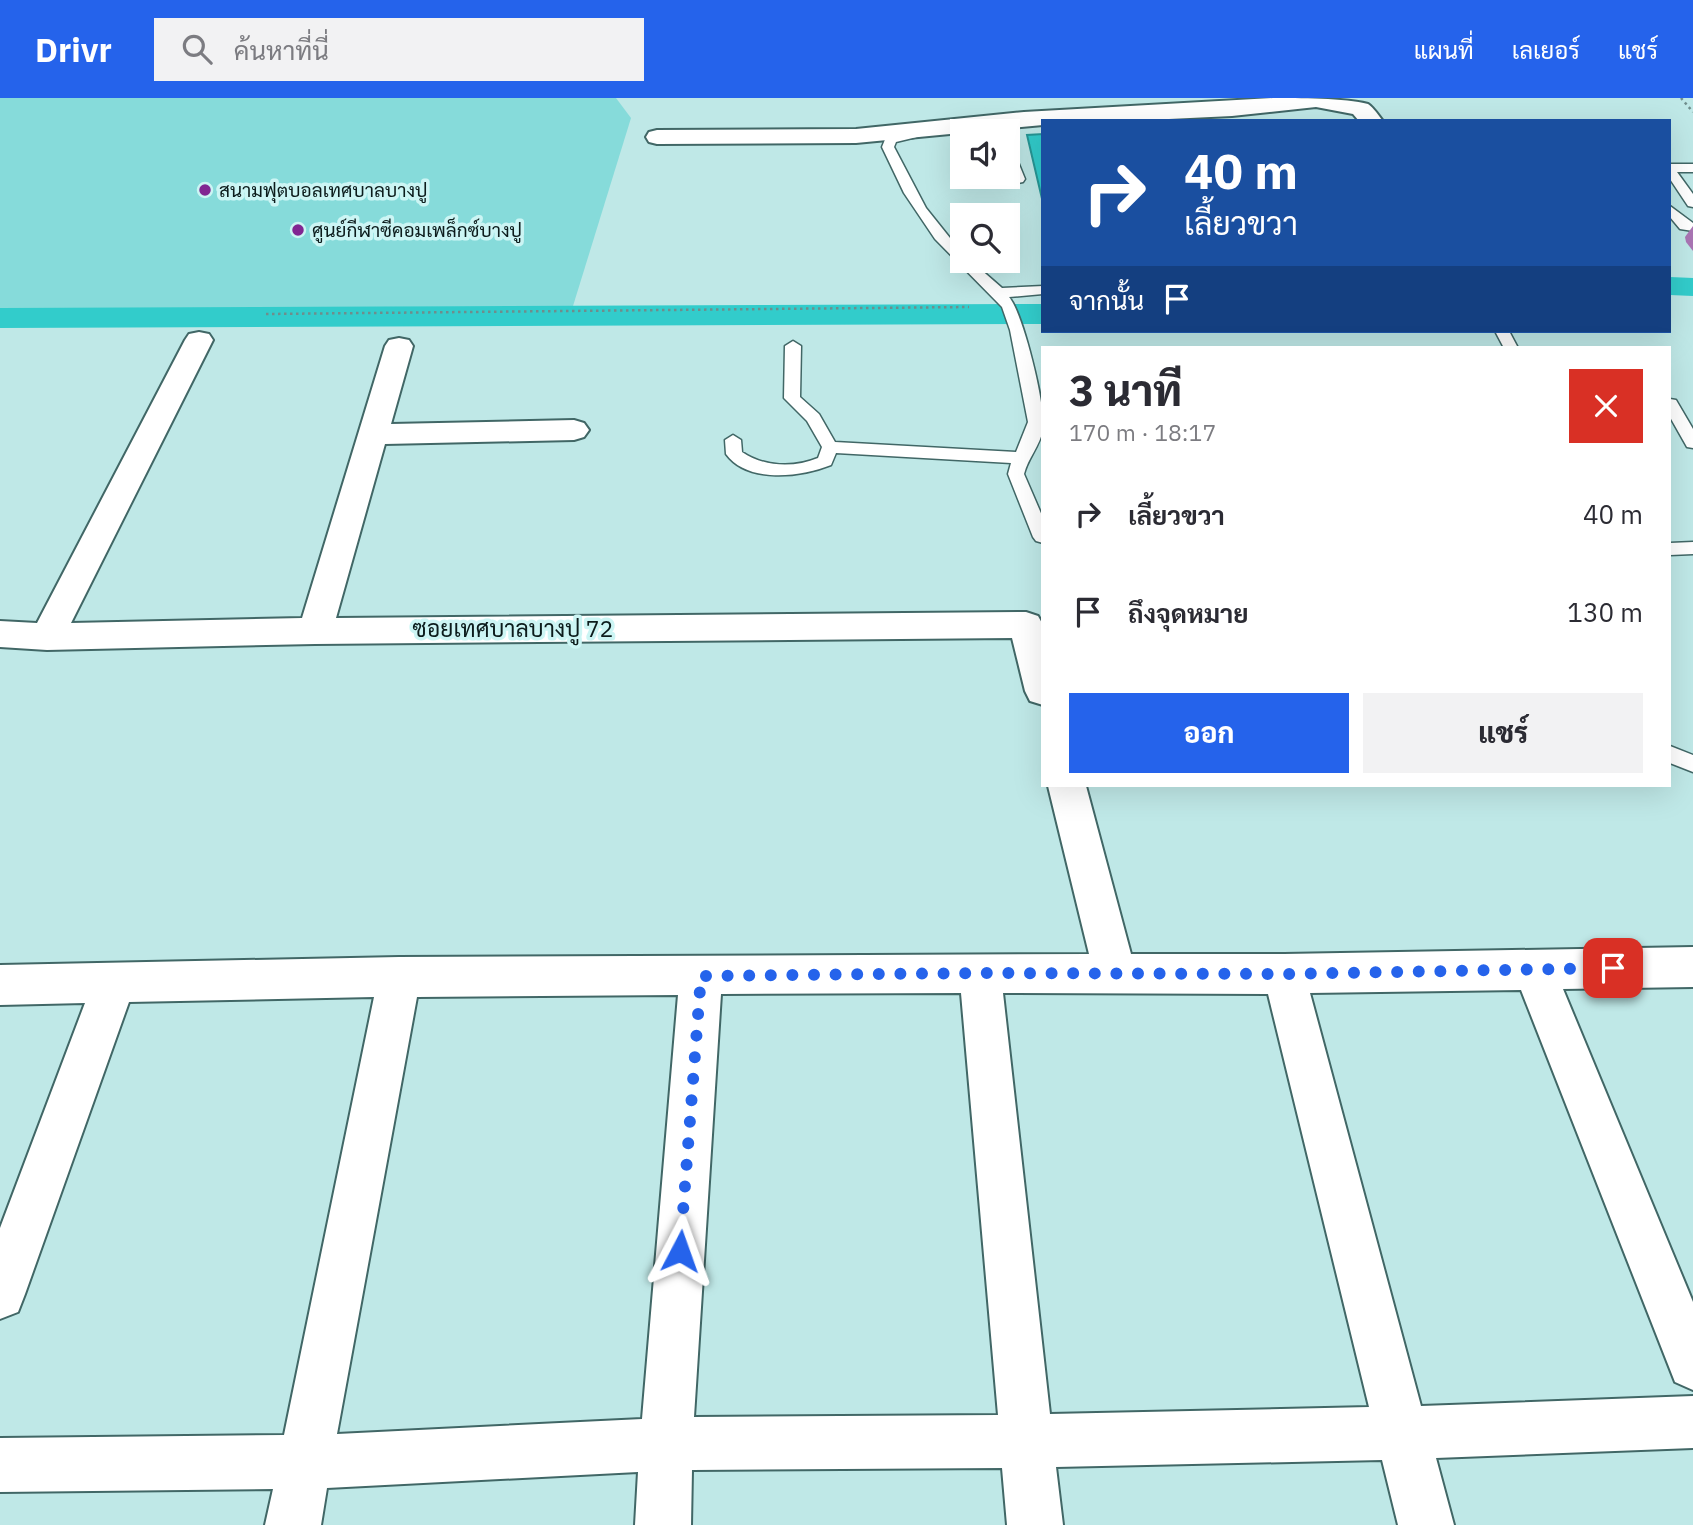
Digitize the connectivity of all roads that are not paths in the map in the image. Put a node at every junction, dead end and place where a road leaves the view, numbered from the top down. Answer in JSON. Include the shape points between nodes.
{"nodes":[{"id":1,"x":1370,"y":119,"type":"edge"},
{"id":2,"x":950,"y":129,"type":"edge"},
{"id":3,"x":657,"y":137,"type":"dead end"},
{"id":4,"x":1690,"y":168,"type":"edge"},
{"id":5,"x":1671,"y":169,"type":"edge"},
{"id":6,"x":1671,"y":170,"type":"edge"},
{"id":7,"x":1693,"y":203,"type":"edge"},
{"id":8,"x":1671,"y":211,"type":"edge"},
{"id":9,"x":1693,"y":227,"type":"edge"},
{"id":10,"x":950,"y":247,"type":"edge"},
{"id":11,"x":976,"y":273,"type":"edge"},
{"id":12,"x":1041,"y":290,"type":"edge"},
{"id":13,"x":998,"y":293,"type":"junction"},
{"id":14,"x":199,"y":340,"type":"dead end"},
{"id":15,"x":399,"y":346,"type":"dead end"},
{"id":16,"x":793,"y":346,"type":"dead end"},
{"id":17,"x":1671,"y":406,"type":"edge"},
{"id":18,"x":574,"y":430,"type":"dead end"},
{"id":19,"x":373,"y":434,"type":"junction"},
{"id":20,"x":733,"y":440,"type":"dead end"},
{"id":21,"x":1693,"y":443,"type":"edge"},
{"id":22,"x":830,"y":447,"type":"junction"},
{"id":23,"x":1023,"y":458,"type":"junction"},
{"id":24,"x":1041,"y":535,"type":"edge"},
{"id":25,"x":1693,"y":548,"type":"edge"},
{"id":26,"x":1671,"y":549,"type":"edge"},
{"id":27,"x":1035,"y":625,"type":"edge"},
{"id":28,"x":314,"y":631,"type":"junction"},
{"id":29,"x":0,"y":634,"type":"edge"},
{"id":30,"x":47,"y":637,"type":"junction"},
{"id":31,"x":1041,"y":674,"type":"edge"},
{"id":32,"x":1671,"y":754,"type":"edge"},
{"id":33,"x":1693,"y":765,"type":"edge"},
{"id":34,"x":1067,"y":787,"type":"edge"},
{"id":35,"x":1693,"y":967,"type":"edge"},
{"id":36,"x":1534,"y":969,"type":"junction"},
{"id":37,"x":980,"y":973,"type":"junction"},
{"id":38,"x":1115,"y":973,"type":"junction"},
{"id":39,"x":1284,"y":974,"type":"junction"},
{"id":40,"x":400,"y":976,"type":"junction"},
{"id":41,"x":701,"y":976,"type":"junction"},
{"id":42,"x":115,"y":981,"type":"junction"},
{"id":43,"x":0,"y":985,"type":"edge"},
{"id":44,"x":0,"y":1294,"type":"edge"},
{"id":45,"x":1693,"y":1364,"type":"edge"},
{"id":46,"x":1693,"y":1422,"type":"edge"},
{"id":47,"x":1401,"y":1433,"type":"junction"},
{"id":48,"x":1027,"y":1441,"type":"junction"},
{"id":49,"x":666,"y":1444,"type":"junction"},
{"id":50,"x":306,"y":1462,"type":"junction"},
{"id":51,"x":0,"y":1465,"type":"edge"},
{"id":52,"x":293,"y":1525,"type":"edge"},
{"id":53,"x":663,"y":1525,"type":"edge"},
{"id":54,"x":1035,"y":1525,"type":"edge"},
{"id":55,"x":1426,"y":1525,"type":"edge"}],
"edges":[{"from":1,"to":3,"type":"street","via":[[1360,109],[1316,100],[1232,109],[1024,119],[856,136]]},
{"from":2,"to":10,"type":"lane","via":[[901,135],[890,140],[888,148]]},
{"from":4,"to":5,"type":"lane"},
{"from":6,"to":7,"type":"lane"},
{"from":8,"to":9,"type":"lane","via":[[1685,226]]},
{"from":11,"to":13,"type":"lane"},
{"from":12,"to":13,"type":"lane"},
{"from":13,"to":23,"type":"lane","via":[[1009,306],[1017,330],[1036,422],[1035,437]]},
{"from":14,"to":30,"type":"street"},
{"from":15,"to":19,"type":"street"},
{"from":16,"to":22,"type":"lane","via":[[792,398],[813,418]]},
{"from":17,"to":21,"type":"lane"},
{"from":18,"to":19,"type":"street"},
{"from":19,"to":28,"type":"street"},
{"from":20,"to":22,"type":"lane","via":[[734,454],[755,467],[815,466],[825,461]]},
{"from":22,"to":23,"type":"lane"},
{"from":23,"to":24,"type":"lane","via":[[1016,474]]},
{"from":25,"to":26,"type":"lane"},
{"from":27,"to":28,"type":"street","name":"ซอยเทศบาลบางปู 72"},
{"from":27,"to":31,"type":"street"},
{"from":28,"to":30,"type":"street","name":"ซอยเทศบาลบางปู 72"},
{"from":29,"to":30,"type":"street","name":"ซอยเทศบาลบางปู 72"},
{"from":32,"to":33,"type":"lane"},
{"from":34,"to":38,"type":"street"},
{"from":35,"to":36,"type":"street"},
{"from":36,"to":39,"type":"street"},
{"from":36,"to":45,"type":"street"},
{"from":37,"to":38,"type":"street"},
{"from":37,"to":41,"type":"street"},
{"from":37,"to":48,"type":"street"},
{"from":38,"to":39,"type":"street"},
{"from":39,"to":47,"type":"street"},
{"from":40,"to":41,"type":"street"},
{"from":40,"to":42,"type":"street"},
{"from":40,"to":50,"type":"street"},
{"from":41,"to":49,"type":"street"},
{"from":42,"to":43,"type":"street"},
{"from":42,"to":44,"type":"street"},
{"from":46,"to":47,"type":"street"},
{"from":47,"to":48,"type":"street"},
{"from":47,"to":55,"type":"street"},
{"from":48,"to":49,"type":"street"},
{"from":48,"to":54,"type":"street"},
{"from":49,"to":50,"type":"street"},
{"from":49,"to":53,"type":"street"},
{"from":50,"to":51,"type":"street"},
{"from":50,"to":52,"type":"street"}]}
